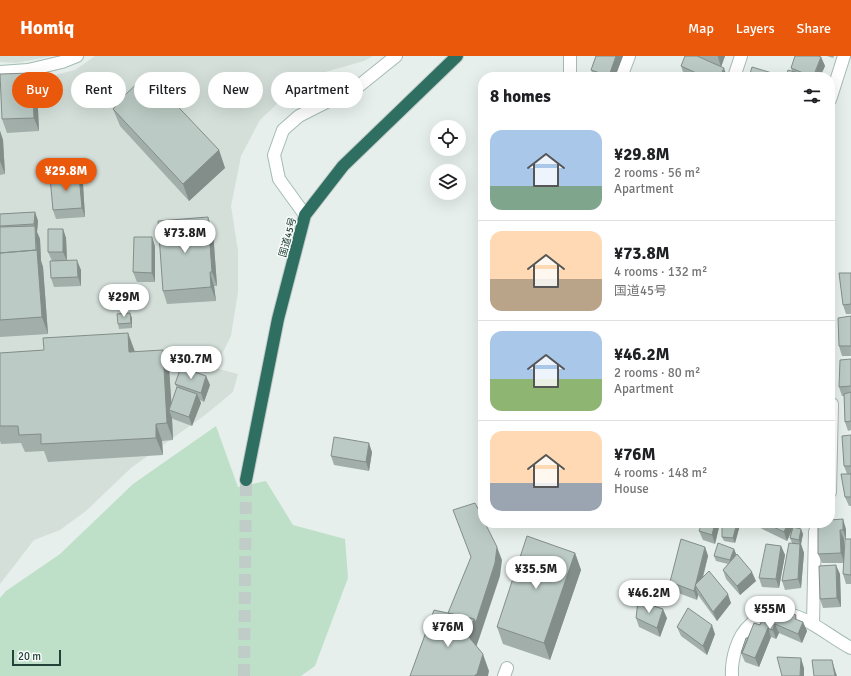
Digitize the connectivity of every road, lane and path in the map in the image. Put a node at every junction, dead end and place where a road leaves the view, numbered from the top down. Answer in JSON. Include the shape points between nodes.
{"nodes":[{"id":1,"x":77,"y":56,"type":"edge"},
{"id":2,"x":396,"y":56,"type":"edge"},
{"id":3,"x":457,"y":56,"type":"edge"},
{"id":4,"x":570,"y":56,"type":"edge"},
{"id":5,"x":629,"y":56,"type":"edge"},
{"id":6,"x":741,"y":56,"type":"edge"},
{"id":7,"x":844,"y":56,"type":"edge"},
{"id":8,"x":0,"y":72,"type":"edge"},
{"id":9,"x":570,"y":72,"type":"edge"},
{"id":10,"x":623,"y":72,"type":"edge"},
{"id":11,"x":736,"y":72,"type":"edge"},
{"id":12,"x":835,"y":84,"type":"edge"},
{"id":13,"x":306,"y":215,"type":"junction"},
{"id":14,"x":246,"y":480,"type":"tunnel mouth"},
{"id":15,"x":817,"y":528,"type":"edge"},
{"id":16,"x":812,"y":623,"type":"junction"},
{"id":17,"x":851,"y":648,"type":"edge"},
{"id":18,"x":732,"y":676,"type":"edge"}],
"edges":[{"from":1,"to":8,"type":"street","via":[[28,70]]},
{"from":2,"to":13,"type":"street","via":[[360,85],[299,116],[283,130],[274,155],[279,179]]},
{"from":3,"to":13,"type":"highway","name":"国道45号","via":[[343,166]]},
{"from":4,"to":9,"type":"street"},
{"from":5,"to":10,"type":"street"},
{"from":6,"to":11,"type":"street"},
{"from":7,"to":12,"type":"street"},
{"from":13,"to":14,"type":"highway","name":"国道45号","via":[[278,320]]},
{"from":15,"to":16,"type":"street"},
{"from":16,"to":17,"type":"street"},
{"from":16,"to":18,"type":"street","via":[[784,612],[761,616],[745,629],[735,650]]}]}
